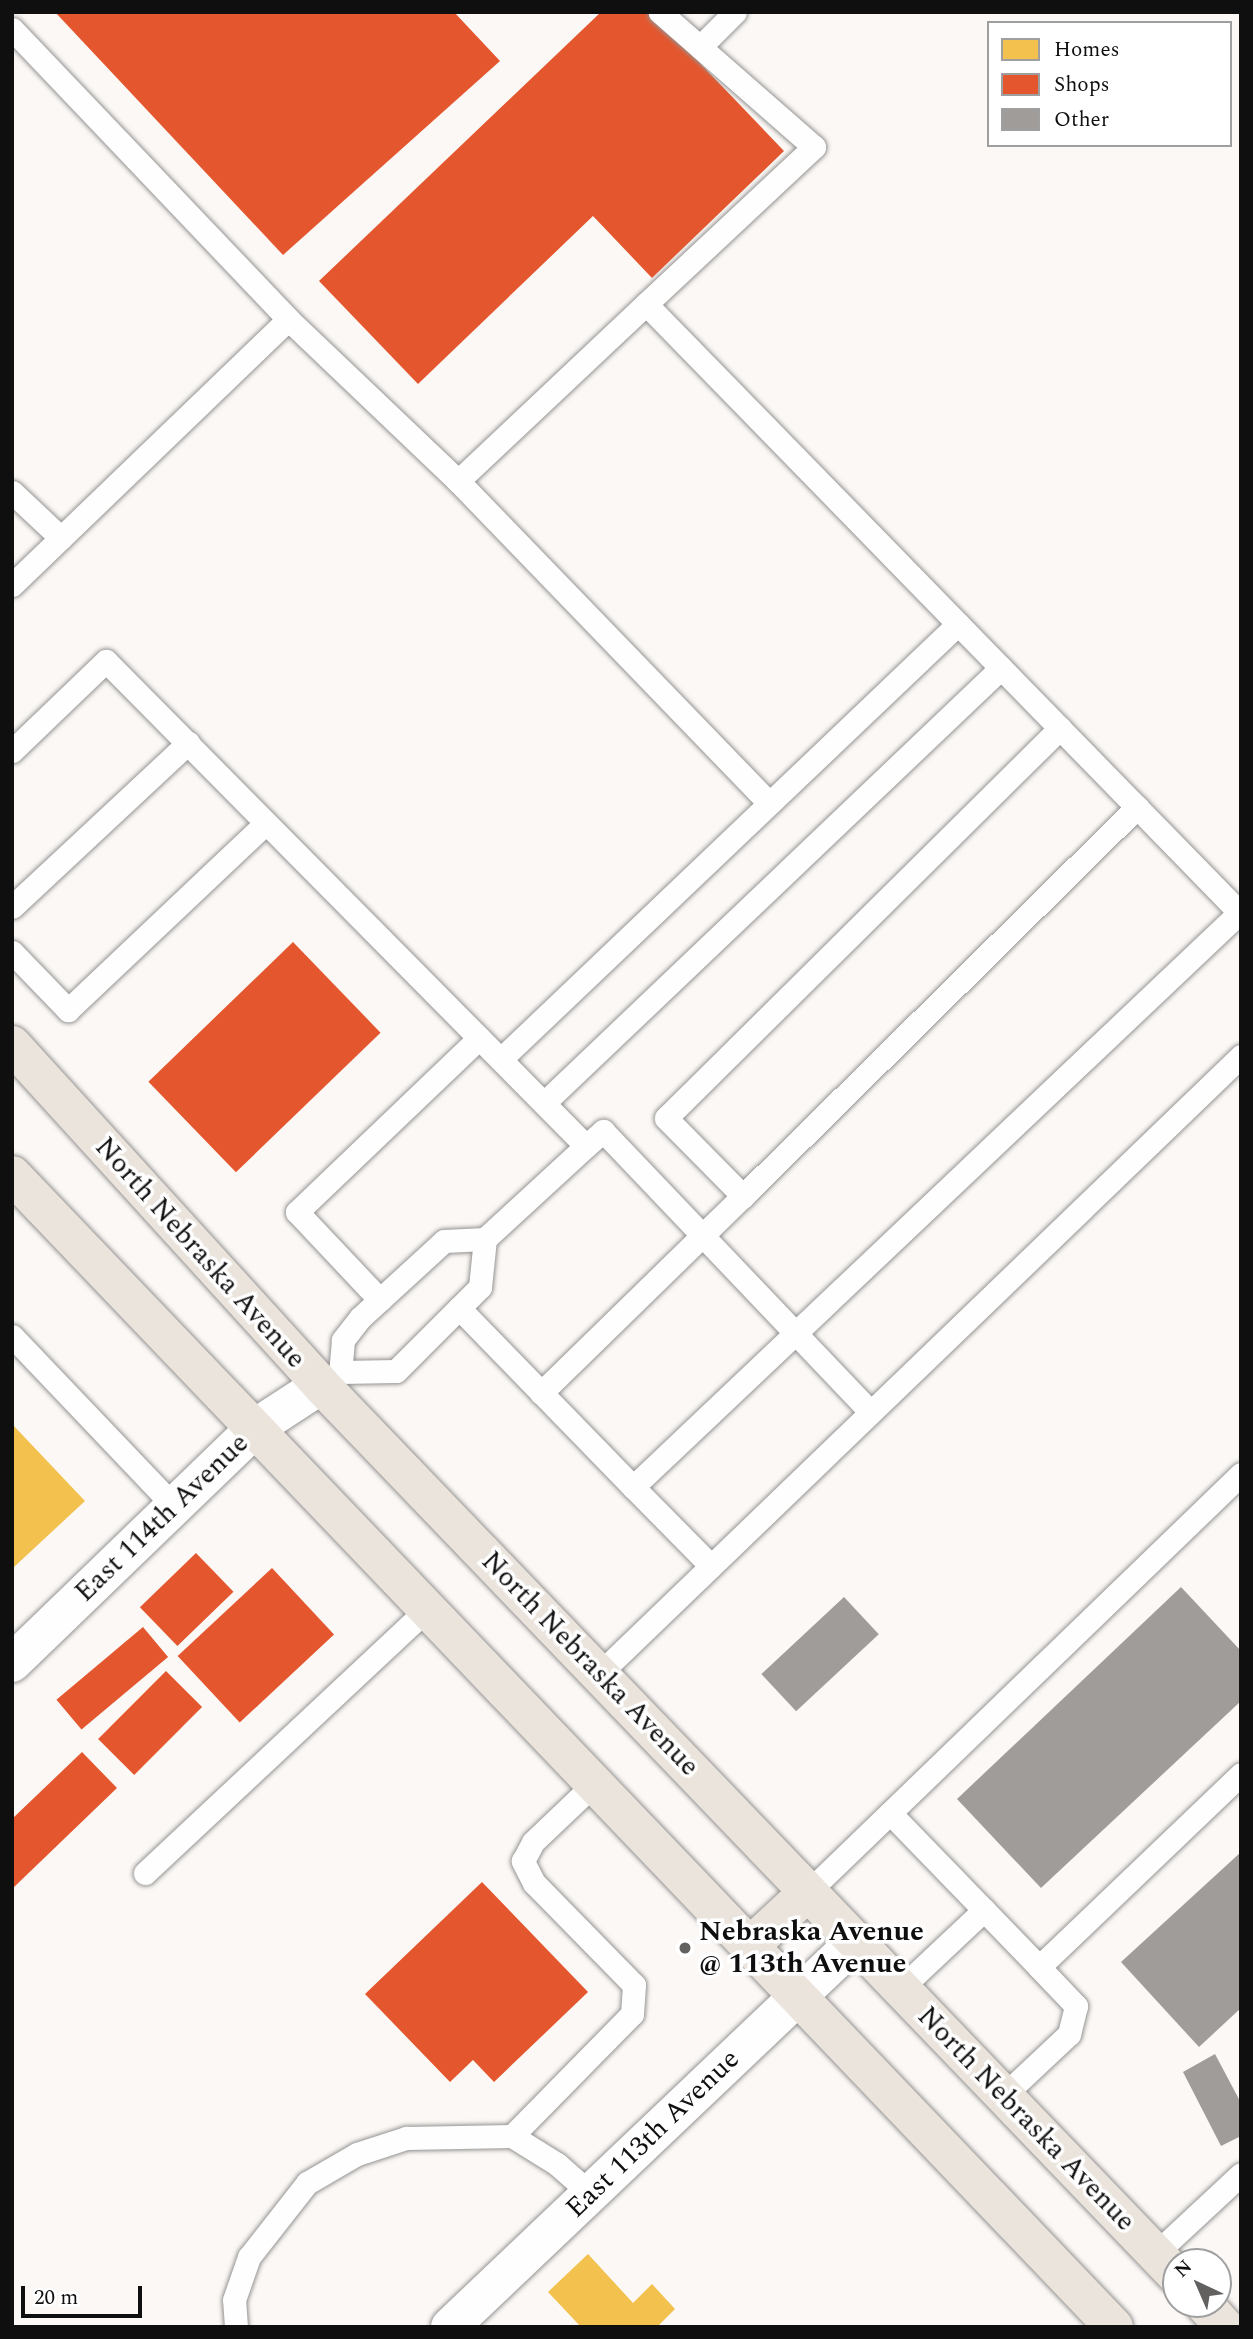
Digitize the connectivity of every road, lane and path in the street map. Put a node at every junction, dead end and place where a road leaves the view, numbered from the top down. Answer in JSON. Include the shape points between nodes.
{"nodes":[{"id":1,"x":660,"y":12,"type":"edge"},
{"id":2,"x":735,"y":12,"type":"edge"},
{"id":3,"x":12,"y":29,"type":"edge"},
{"id":4,"x":700,"y":47,"type":"junction"},
{"id":5,"x":646,"y":304,"type":"junction"},
{"id":6,"x":288,"y":319,"type":"junction"},
{"id":7,"x":457,"y":481,"type":"junction"},
{"id":8,"x":12,"y":492,"type":"edge"},
{"id":9,"x":61,"y":538,"type":"junction"},
{"id":10,"x":12,"y":585,"type":"edge"},
{"id":11,"x":958,"y":624,"type":"junction"},
{"id":12,"x":1001,"y":668,"type":"junction"},
{"id":13,"x":1060,"y":728,"type":"junction"},
{"id":14,"x":188,"y":743,"type":"junction"},
{"id":15,"x":12,"y":751,"type":"edge"},
{"id":16,"x":768,"y":802,"type":"junction"},
{"id":17,"x":1137,"y":807,"type":"junction"},
{"id":18,"x":266,"y":822,"type":"junction"},
{"id":19,"x":12,"y":906,"type":"edge"},
{"id":20,"x":1240,"y":913,"type":"edge"},
{"id":21,"x":12,"y":952,"type":"edge"},
{"id":22,"x":479,"y":1038,"type":"junction"},
{"id":23,"x":12,"y":1045,"type":"edge"},
{"id":24,"x":1241,"y":1056,"type":"edge"},
{"id":25,"x":501,"y":1059,"type":"junction"},
{"id":26,"x":544,"y":1103,"type":"junction"},
{"id":27,"x":586,"y":1146,"type":"junction"},
{"id":28,"x":12,"y":1175,"type":"edge"},
{"id":29,"x":743,"y":1196,"type":"junction"},
{"id":30,"x":701,"y":1236,"type":"junction"},
{"id":31,"x":485,"y":1239,"type":"junction"},
{"id":32,"x":380,"y":1300,"type":"junction"},
{"id":33,"x":459,"y":1308,"type":"junction"},
{"id":34,"x":795,"y":1333,"type":"junction"},
{"id":35,"x":12,"y":1336,"type":"edge"},
{"id":36,"x":331,"y":1379,"type":"junction"},
{"id":37,"x":541,"y":1393,"type":"junction"},
{"id":38,"x":871,"y":1412,"type":"junction"},
{"id":39,"x":255,"y":1427,"type":"junction"},
{"id":40,"x":1241,"y":1475,"type":"edge"},
{"id":41,"x":633,"y":1487,"type":"junction"},
{"id":42,"x":174,"y":1506,"type":"junction"},
{"id":43,"x":710,"y":1566,"type":"junction"},
{"id":44,"x":426,"y":1610,"type":"junction"},
{"id":45,"x":16,"y":1652,"type":"edge"},
{"id":46,"x":599,"y":1674,"type":"junction"},
{"id":47,"x":1241,"y":1774,"type":"edge"},
{"id":48,"x":594,"y":1784,"type":"junction"},
{"id":49,"x":890,"y":1813,"type":"junction"},
{"id":50,"x":145,"y":1872,"type":"dead end"},
{"id":51,"x":808,"y":1892,"type":"junction"},
{"id":52,"x":984,"y":1910,"type":"junction"},
{"id":53,"x":856,"y":1941,"type":"junction"},
{"id":54,"x":750,"y":1947,"type":"junction"},
{"id":55,"x":1039,"y":1967,"type":"junction"},
{"id":56,"x":901,"y":1989,"type":"junction"},
{"id":57,"x":798,"y":1996,"type":"junction"},
{"id":58,"x":1004,"y":2095,"type":"junction"},
{"id":59,"x":512,"y":2136,"type":"junction"},
{"id":60,"x":1241,"y":2174,"type":"edge"},
{"id":61,"x":590,"y":2193,"type":"junction"},
{"id":62,"x":1179,"y":2248,"type":"edge"},
{"id":63,"x":1162,"y":2260,"type":"edge"},
{"id":64,"x":236,"y":2327,"type":"edge"},
{"id":65,"x":450,"y":2327,"type":"edge"},
{"id":66,"x":1114,"y":2327,"type":"edge"}],
"edges":[{"from":1,"to":4,"type":"lane"},
{"from":2,"to":4,"type":"lane"},
{"from":3,"to":6,"type":"lane"},
{"from":4,"to":5,"type":"lane","via":[[814,147]]},
{"from":5,"to":7,"type":"lane"},
{"from":5,"to":11,"type":"lane"},
{"from":6,"to":7,"type":"lane"},
{"from":6,"to":9,"type":"lane"},
{"from":7,"to":16,"type":"lane"},
{"from":8,"to":9,"type":"lane"},
{"from":9,"to":10,"type":"lane"},
{"from":11,"to":12,"type":"lane"},
{"from":11,"to":16,"type":"lane"},
{"from":12,"to":13,"type":"lane"},
{"from":12,"to":26,"type":"lane"},
{"from":13,"to":17,"type":"lane"},
{"from":13,"to":29,"type":"lane","via":[[666,1118]]},
{"from":14,"to":15,"type":"lane","via":[[106,661]]},
{"from":14,"to":18,"type":"lane"},
{"from":14,"to":19,"type":"lane"},
{"from":16,"to":25,"type":"lane"},
{"from":17,"to":20,"type":"lane"},
{"from":17,"to":29,"type":"lane"},
{"from":18,"to":21,"type":"lane","via":[[68,1010]]},
{"from":18,"to":22,"type":"lane"},
{"from":20,"to":34,"type":"lane"},
{"from":22,"to":25,"type":"lane"},
{"from":22,"to":32,"type":"lane","via":[[297,1212]]},
{"from":23,"to":36,"type":"main road","name":"North Nebraska Avenue"},
{"from":24,"to":38,"type":"lane"},
{"from":25,"to":26,"type":"lane"},
{"from":26,"to":27,"type":"lane"},
{"from":27,"to":30,"type":"lane","via":[[603,1131]]},
{"from":27,"to":31,"type":"lane"},
{"from":28,"to":39,"type":"main road"},
{"from":29,"to":30,"type":"lane"},
{"from":30,"to":34,"type":"lane"},
{"from":30,"to":37,"type":"lane"},
{"from":31,"to":32,"type":"lane","via":[[444,1241]]},
{"from":31,"to":33,"type":"lane","via":[[480,1287]]},
{"from":32,"to":36,"type":"lane","via":[[343,1340]]},
{"from":33,"to":36,"type":"lane","via":[[396,1371]]},
{"from":33,"to":37,"type":"lane"},
{"from":34,"to":38,"type":"lane"},
{"from":34,"to":41,"type":"lane"},
{"from":35,"to":42,"type":"lane"},
{"from":36,"to":39,"type":"street","name":"East 114th Avenue"},
{"from":36,"to":46,"type":"main road","name":"North Nebraska Avenue"},
{"from":37,"to":41,"type":"lane"},
{"from":38,"to":43,"type":"lane"},
{"from":39,"to":42,"type":"street","name":"East 114th Avenue"},
{"from":39,"to":44,"type":"main road"},
{"from":40,"to":49,"type":"lane"},
{"from":41,"to":43,"type":"lane"},
{"from":42,"to":45,"type":"street","name":"East 114th Avenue"},
{"from":43,"to":46,"type":"lane"},
{"from":44,"to":48,"type":"main road"},
{"from":44,"to":50,"type":"lane"},
{"from":46,"to":51,"type":"main road","name":"North Nebraska Avenue"},
{"from":47,"to":55,"type":"lane"},
{"from":48,"to":54,"type":"main road"},
{"from":48,"to":59,"type":"lane","via":[[533,1842],[523,1861],[534,1884],[634,1985],[632,2014]]},
{"from":49,"to":51,"type":"lane"},
{"from":49,"to":52,"type":"lane"},
{"from":51,"to":53,"type":"main road","name":"North Nebraska Avenue"},
{"from":51,"to":54,"type":"main road"},
{"from":52,"to":55,"type":"lane"},
{"from":52,"to":56,"type":"lane"},
{"from":53,"to":56,"type":"main road","name":"North Nebraska Avenue"},
{"from":53,"to":57,"type":"street","name":"East 113th Avenue"},
{"from":54,"to":57,"type":"main road"},
{"from":55,"to":58,"type":"lane","via":[[1076,2006],[1069,2034]]},
{"from":56,"to":58,"type":"main road","name":"North Nebraska Avenue"},
{"from":57,"to":61,"type":"street","name":"East 113th Avenue"},
{"from":57,"to":66,"type":"main road"},
{"from":58,"to":63,"type":"main road","name":"North Nebraska Avenue"},
{"from":59,"to":61,"type":"lane","via":[[557,2164]]},
{"from":59,"to":64,"type":"lane","via":[[406,2138],[357,2154],[307,2183],[248,2257],[234,2300]]},
{"from":60,"to":62,"type":"lane"},
{"from":61,"to":65,"type":"street","name":"East 113th Avenue"}]}
